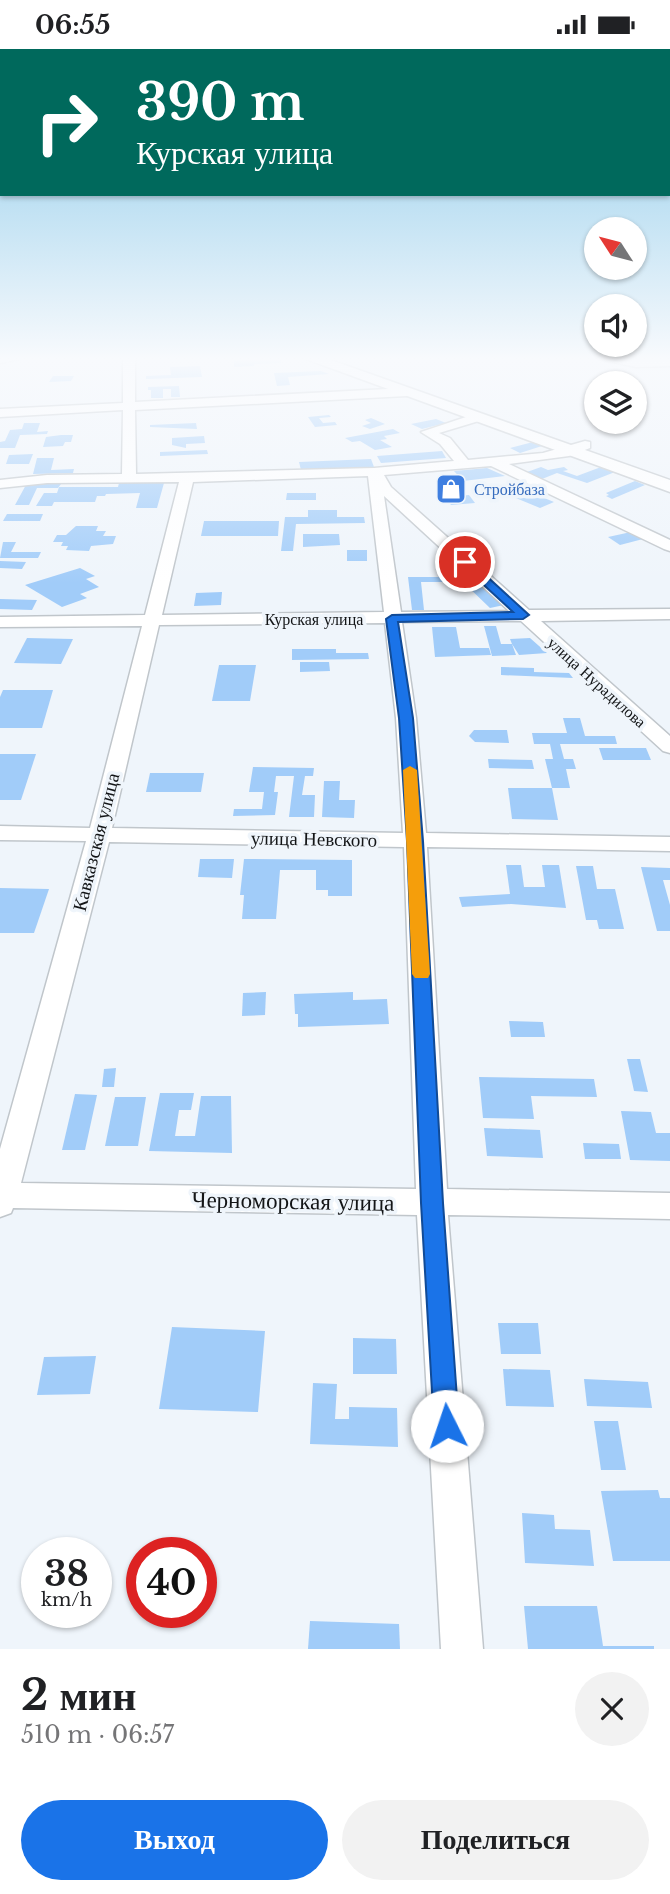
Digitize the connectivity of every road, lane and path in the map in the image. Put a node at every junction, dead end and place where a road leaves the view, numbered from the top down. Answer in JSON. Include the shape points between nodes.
{"nodes":[{"id":1,"x":130,"y":434,"type":"edge"},
{"id":2,"x":431,"y":434,"type":"edge"},
{"id":3,"x":530,"y":434,"type":"edge"},
{"id":4,"x":536,"y":434,"type":"edge"},
{"id":5,"x":577,"y":449,"type":"junction"},
{"id":6,"x":494,"y":461,"type":"junction"},
{"id":7,"x":464,"y":464,"type":"junction"},
{"id":8,"x":374,"y":472,"type":"junction"},
{"id":9,"x":670,"y":474,"type":"edge"},
{"id":10,"x":187,"y":478,"type":"junction"},
{"id":11,"x":129,"y":479,"type":"junction"},
{"id":12,"x":1,"y":484,"type":"edge"},
{"id":13,"x":670,"y":487,"type":"edge"},
{"id":14,"x":670,"y":546,"type":"edge"},
{"id":15,"x":670,"y":614,"type":"edge"},
{"id":16,"x":523,"y":615,"type":"junction"},
{"id":17,"x":151,"y":619,"type":"junction"},
{"id":18,"x":392,"y":619,"type":"junction"},
{"id":19,"x":0,"y":622,"type":"edge"},
{"id":20,"x":670,"y":747,"type":"edge"},
{"id":21,"x":0,"y":833,"type":"edge"},
{"id":22,"x":99,"y":835,"type":"junction"},
{"id":23,"x":415,"y":841,"type":"junction"},
{"id":24,"x":670,"y":844,"type":"edge"},
{"id":25,"x":1,"y":1198,"type":"edge"},
{"id":26,"x":432,"y":1203,"type":"junction"},
{"id":27,"x":670,"y":1206,"type":"edge"},
{"id":28,"x":462,"y":1649,"type":"edge"}],
"edges":[{"from":1,"to":11,"type":"street"},
{"from":2,"to":7,"type":"street","via":[[445,441]]},
{"from":3,"to":5,"type":"main road"},
{"from":4,"to":5,"type":"main road"},
{"from":5,"to":6,"type":"street"},
{"from":5,"to":9,"type":"main road"},
{"from":5,"to":13,"type":"main road"},
{"from":6,"to":7,"type":"street"},
{"from":6,"to":14,"type":"street"},
{"from":7,"to":8,"type":"street"},
{"from":8,"to":10,"type":"street"},
{"from":8,"to":16,"type":"street","name":"улица Нурадилова","via":[[386,490]]},
{"from":8,"to":18,"type":"street"},
{"from":10,"to":11,"type":"street"},
{"from":10,"to":17,"type":"street","name":"Кавказская улица"},
{"from":11,"to":12,"type":"street","via":[[38,479]]},
{"from":15,"to":16,"type":"street","name":"Курская улица"},
{"from":16,"to":18,"type":"street","name":"Курская улица"},
{"from":16,"to":20,"type":"street","name":"улица Нурадилова"},
{"from":17,"to":18,"type":"street","name":"Курская улица"},
{"from":17,"to":19,"type":"street","name":"Курская улица"},
{"from":17,"to":22,"type":"street","name":"Кавказская улица"},
{"from":18,"to":23,"type":"street","via":[[406,718]]},
{"from":21,"to":22,"type":"street","name":"улица Невского"},
{"from":22,"to":23,"type":"street","name":"улица Невского"},
{"from":22,"to":25,"type":"street","name":"Кавказская улица"},
{"from":23,"to":24,"type":"street","name":"улица Невского"},
{"from":23,"to":26,"type":"street"},
{"from":25,"to":26,"type":"street","name":"Черноморская улица"},
{"from":26,"to":27,"type":"street","name":"Черноморская улица"},
{"from":26,"to":28,"type":"street"}]}
